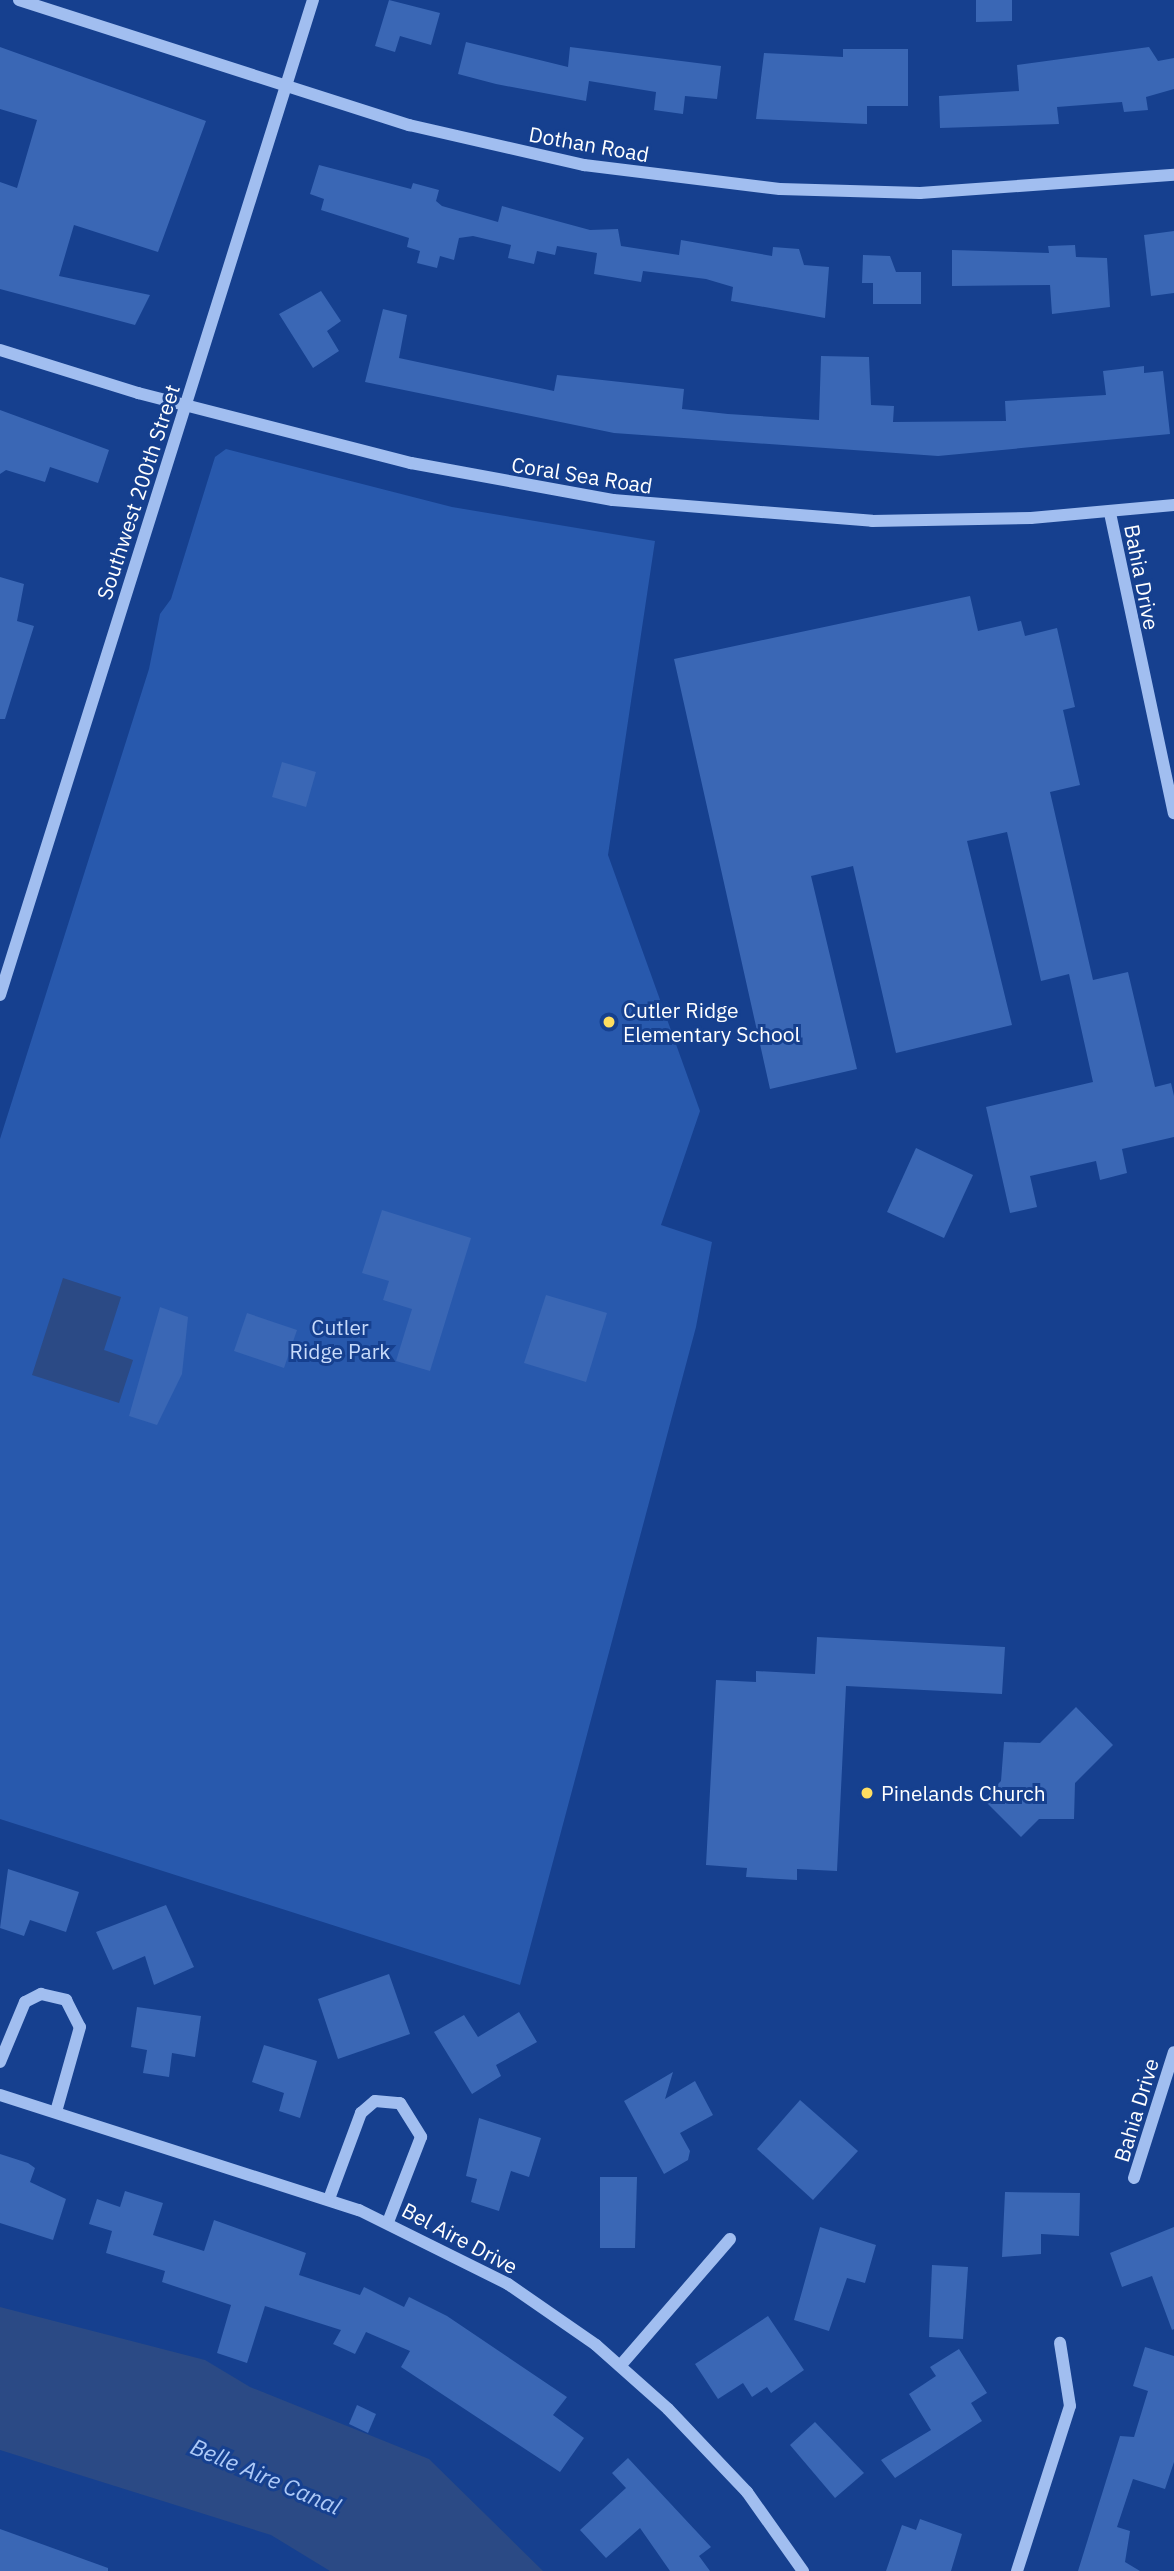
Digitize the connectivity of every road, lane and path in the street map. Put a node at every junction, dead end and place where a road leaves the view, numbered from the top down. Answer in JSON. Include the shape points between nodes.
{"nodes":[{"id":1,"x":19,"y":0,"type":"edge"},
{"id":2,"x":313,"y":0,"type":"edge"},
{"id":3,"x":286,"y":84,"type":"junction"},
{"id":4,"x":1174,"y":175,"type":"edge"},
{"id":5,"x":0,"y":350,"type":"edge"},
{"id":6,"x":186,"y":404,"type":"junction"},
{"id":7,"x":1174,"y":505,"type":"edge"},
{"id":8,"x":1110,"y":513,"type":"junction"},
{"id":9,"x":1174,"y":813,"type":"edge"},
{"id":10,"x":0,"y":995,"type":"edge"},
{"id":11,"x":1174,"y":2052,"type":"edge"},
{"id":12,"x":0,"y":2062,"type":"edge"},
{"id":13,"x":0,"y":2095,"type":"edge"},
{"id":14,"x":56,"y":2112,"type":"junction"},
{"id":15,"x":1135,"y":2178,"type":"dead end"},
{"id":16,"x":329,"y":2199,"type":"junction"},
{"id":17,"x":388,"y":2222,"type":"junction"},
{"id":18,"x":730,"y":2239,"type":"dead end"},
{"id":19,"x":1060,"y":2343,"type":"dead end"},
{"id":20,"x":620,"y":2366,"type":"junction"},
{"id":21,"x":803,"y":2571,"type":"edge"},
{"id":22,"x":1017,"y":2571,"type":"edge"}],
"edges":[{"from":1,"to":3,"type":"street","name":"Dothan Road"},
{"from":2,"to":3,"type":"street","name":"Southwest 200th Street"},
{"from":3,"to":4,"type":"street","name":"Dothan Road","via":[[420,128],[520,152],[730,184],[957,193]]},
{"from":3,"to":6,"type":"street","name":"Southwest 200th Street"},
{"from":5,"to":6,"type":"street","name":"Coral Sea Road"},
{"from":6,"to":8,"type":"street","name":"Coral Sea Road","via":[[437,469],[650,505],[855,520]]},
{"from":6,"to":10,"type":"street","name":"Southwest 200th Street"},
{"from":7,"to":8,"type":"street","name":"Coral Sea Road"},
{"from":8,"to":9,"type":"street","name":"Bahia Drive"},
{"from":11,"to":15,"type":"street","name":"Bahia Drive"},
{"from":12,"to":14,"type":"street","via":[[25,2002],[41,1994],[66,2000],[80,2027]]},
{"from":13,"to":14,"type":"street","name":"Bel Aire Drive"},
{"from":14,"to":16,"type":"street","name":"Bel Aire Drive"},
{"from":16,"to":17,"type":"street","name":"Bel Aire Drive"},
{"from":16,"to":17,"type":"street","via":[[361,2113],[375,2101],[400,2103],[421,2137]]},
{"from":17,"to":20,"type":"street","name":"Bel Aire Drive","via":[[508,2284]]},
{"from":18,"to":20,"type":"street"},
{"from":19,"to":22,"type":"street","via":[[1070,2406]]},
{"from":20,"to":21,"type":"street","name":"Bel Aire Drive","via":[[747,2492]]}]}
